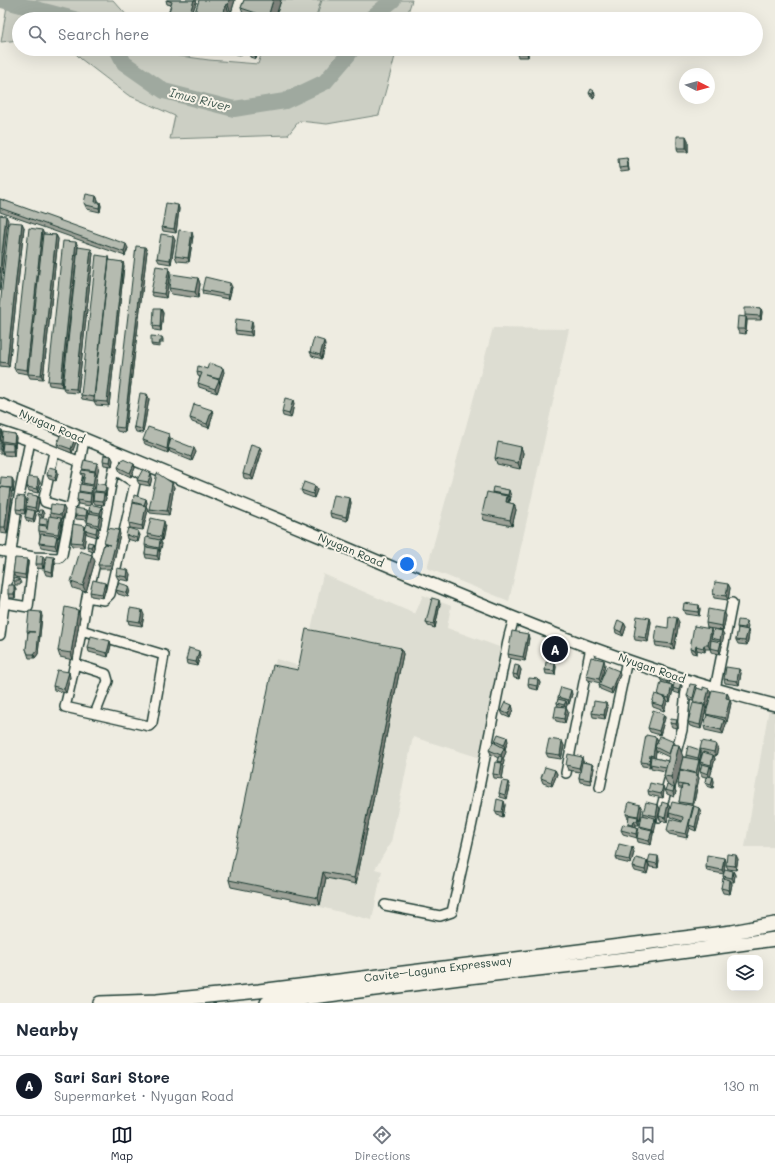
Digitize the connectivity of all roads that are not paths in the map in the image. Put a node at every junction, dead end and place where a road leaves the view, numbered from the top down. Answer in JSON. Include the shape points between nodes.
{"nodes":[{"id":1,"x":0,"y":404,"type":"edge"},
{"id":2,"x":0,"y":431,"type":"edge"},
{"id":3,"x":84,"y":440,"type":"junction"},
{"id":4,"x":30,"y":441,"type":"junction"},
{"id":5,"x":54,"y":452,"type":"junction"},
{"id":6,"x":117,"y":453,"type":"junction"},
{"id":7,"x":80,"y":462,"type":"junction"},
{"id":8,"x":114,"y":469,"type":"junction"},
{"id":9,"x":72,"y":510,"type":"junction"},
{"id":10,"x":0,"y":551,"type":"edge"},
{"id":11,"x":11,"y":554,"type":"junction"},
{"id":12,"x":34,"y":557,"type":"junction"},
{"id":13,"x":87,"y":597,"type":"junction"},
{"id":14,"x":4,"y":603,"type":"junction"},
{"id":15,"x":732,"y":603,"type":"dead end"},
{"id":16,"x":514,"y":618,"type":"junction"},
{"id":17,"x":81,"y":630,"type":"junction"},
{"id":18,"x":0,"y":635,"type":"edge"},
{"id":19,"x":591,"y":647,"type":"junction"},
{"id":20,"x":627,"y":660,"type":"junction"},
{"id":21,"x":75,"y":664,"type":"junction"},
{"id":22,"x":687,"y":680,"type":"junction"},
{"id":23,"x":715,"y":689,"type":"junction"},
{"id":24,"x":775,"y":705,"type":"edge"},
{"id":25,"x":95,"y":714,"type":"junction"},
{"id":26,"x":566,"y":773,"type":"dead end"},
{"id":27,"x":600,"y":787,"type":"dead end"},
{"id":28,"x":659,"y":818,"type":"edge"},
{"id":29,"x":385,"y":905,"type":"dead end"},
{"id":30,"x":775,"y":924,"type":"edge"},
{"id":31,"x":775,"y":938,"type":"edge"},
{"id":32,"x":100,"y":1003,"type":"edge"},
{"id":33,"x":267,"y":1003,"type":"edge"}],
"edges":[{"from":1,"to":3,"type":"main road","name":"Nyugan Road"},
{"from":2,"to":4,"type":"street"},
{"from":3,"to":6,"type":"main road","name":"Nyugan Road"},
{"from":3,"to":7,"type":"street"},
{"from":4,"to":5,"type":"street"},
{"from":4,"to":11,"type":"street"},
{"from":5,"to":7,"type":"street"},
{"from":5,"to":9,"type":"street","via":[[45,502]]},
{"from":6,"to":8,"type":"street"},
{"from":6,"to":16,"type":"main road","name":"Nyugan Road"},
{"from":7,"to":9,"type":"street"},
{"from":8,"to":13,"type":"street"},
{"from":8,"to":13,"type":"street","via":[[135,483],[110,594],[104,600]]},
{"from":9,"to":12,"type":"street","via":[[62,556]]},
{"from":10,"to":11,"type":"street"},
{"from":11,"to":12,"type":"street"},
{"from":11,"to":14,"type":"street"},
{"from":12,"to":14,"type":"street","via":[[28,607]]},
{"from":13,"to":17,"type":"street"},
{"from":14,"to":18,"type":"street"},
{"from":15,"to":23,"type":"street"},
{"from":16,"to":19,"type":"main road","name":"Nyugan Road"},
{"from":16,"to":29,"type":"street","via":[[452,912],[440,916]]},
{"from":17,"to":21,"type":"street"},
{"from":17,"to":25,"type":"street","via":[[164,655],[150,726]]},
{"from":19,"to":20,"type":"main road","name":"Nyugan Road"},
{"from":19,"to":26,"type":"street"},
{"from":20,"to":22,"type":"main road","name":"Nyugan Road"},
{"from":20,"to":27,"type":"street"},
{"from":21,"to":25,"type":"street","via":[[65,707]]},
{"from":21,"to":25,"type":"street","via":[[106,674],[108,680]]},
{"from":22,"to":23,"type":"main road","name":"Nyugan Road"},
{"from":22,"to":28,"type":"street","via":[[682,730]]},
{"from":23,"to":24,"type":"main road","name":"Nyugan Road"},
{"from":30,"to":32,"type":"highway","name":"Cavite–Laguna Expressway","via":[[672,940],[252,992],[157,1001]]},
{"from":31,"to":33,"type":"highway","name":"Cavite–Laguna Expressway","via":[[651,956]]}]}
